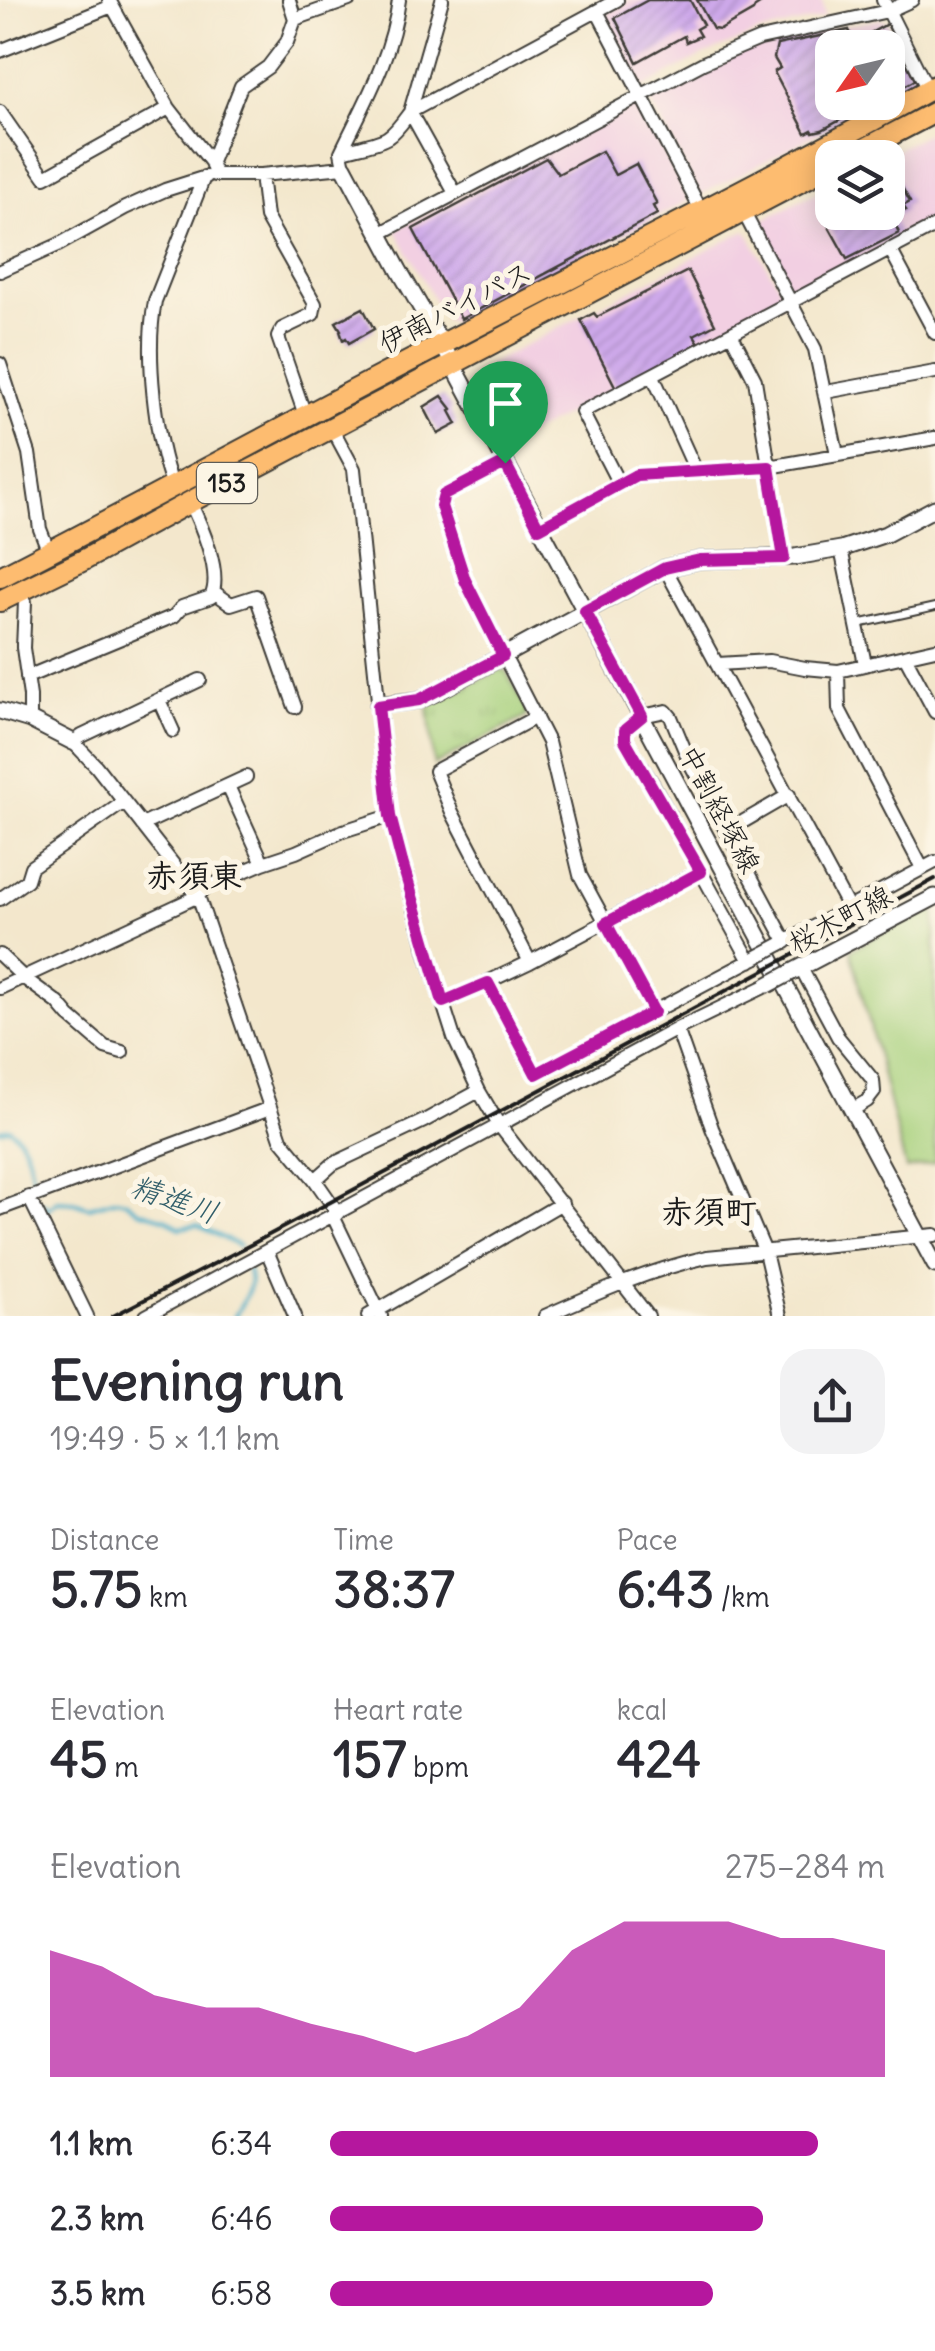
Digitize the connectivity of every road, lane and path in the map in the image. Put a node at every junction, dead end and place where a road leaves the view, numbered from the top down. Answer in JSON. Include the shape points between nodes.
{"nodes":[{"id":1,"x":289,"y":0,"type":"edge"},
{"id":2,"x":349,"y":0,"type":"edge"},
{"id":3,"x":399,"y":0,"type":"edge"},
{"id":4,"x":442,"y":0,"type":"edge"},
{"id":5,"x":617,"y":0,"type":"edge"},
{"id":6,"x":912,"y":0,"type":"edge"},
{"id":7,"x":110,"y":2,"type":"edge"},
{"id":8,"x":886,"y":6,"type":"edge"},
{"id":9,"x":597,"y":11,"type":"junction"},
{"id":10,"x":295,"y":18,"type":"junction"},
{"id":11,"x":0,"y":51,"type":"edge"},
{"id":12,"x":932,"y":88,"type":"edge"},
{"id":13,"x":641,"y":96,"type":"junction"},
{"id":14,"x":169,"y":108,"type":"junction"},
{"id":15,"x":0,"y":112,"type":"edge"},
{"id":16,"x":410,"y":112,"type":"junction"},
{"id":17,"x":935,"y":112,"type":"edge"},
{"id":18,"x":881,"y":140,"type":"edge"},
{"id":19,"x":342,"y":160,"type":"junction"},
{"id":20,"x":210,"y":171,"type":"junction"},
{"id":21,"x":815,"y":174,"type":"edge"},
{"id":22,"x":261,"y":175,"type":"junction"},
{"id":23,"x":455,"y":193,"type":"junction"},
{"id":24,"x":743,"y":210,"type":"junction"},
{"id":25,"x":702,"y":212,"type":"junction"},
{"id":26,"x":935,"y":226,"type":"edge"},
{"id":27,"x":381,"y":233,"type":"junction"},
{"id":28,"x":890,"y":249,"type":"junction"},
{"id":29,"x":0,"y":271,"type":"edge"},
{"id":30,"x":792,"y":302,"type":"junction"},
{"id":31,"x":934,"y":326,"type":"edge"},
{"id":32,"x":732,"y":335,"type":"junction"},
{"id":33,"x":442,"y":344,"type":"junction"},
{"id":34,"x":0,"y":364,"type":"edge"},
{"id":35,"x":453,"y":364,"type":"junction"},
{"id":36,"x":935,"y":372,"type":"edge"},
{"id":37,"x":652,"y":376,"type":"junction"},
{"id":38,"x":4,"y":385,"type":"edge"},
{"id":39,"x":826,"y":392,"type":"junction"},
{"id":40,"x":305,"y":415,"type":"junction"},
{"id":41,"x":332,"y":428,"type":"junction"},
{"id":42,"x":935,"y":438,"type":"edge"},
{"id":43,"x":837,"y":454,"type":"junction"},
{"id":44,"x":505,"y":463,"type":"junction"},
{"id":45,"x":769,"y":467,"type":"junction"},
{"id":46,"x":696,"y":471,"type":"junction"},
{"id":47,"x":619,"y":484,"type":"junction"},
{"id":48,"x":173,"y":488,"type":"junction"},
{"id":49,"x":190,"y":502,"type":"junction"},
{"id":50,"x":935,"y":508,"type":"edge"},
{"id":51,"x":539,"y":528,"type":"junction"},
{"id":52,"x":841,"y":549,"type":"junction"},
{"id":53,"x":49,"y":552,"type":"junction"},
{"id":54,"x":784,"y":558,"type":"junction"},
{"id":55,"x":665,"y":568,"type":"junction"},
{"id":56,"x":0,"y":577,"type":"edge"},
{"id":57,"x":214,"y":592,"type":"junction"},
{"id":58,"x":0,"y":600,"type":"edge"},
{"id":59,"x":25,"y":602,"type":"dead end"},
{"id":60,"x":935,"y":608,"type":"edge"},
{"id":61,"x":585,"y":611,"type":"junction"},
{"id":62,"x":856,"y":624,"type":"junction"},
{"id":63,"x":935,"y":649,"type":"edge"},
{"id":64,"x":503,"y":656,"type":"junction"},
{"id":65,"x":905,"y":656,"type":"junction"},
{"id":66,"x":718,"y":664,"type":"junction"},
{"id":67,"x":865,"y":664,"type":"junction"},
{"id":68,"x":838,"y":672,"type":"junction"},
{"id":69,"x":26,"y":677,"type":"junction"},
{"id":70,"x":200,"y":680,"type":"dead end"},
{"id":71,"x":159,"y":700,"type":"junction"},
{"id":72,"x":378,"y":706,"type":"junction"},
{"id":73,"x":295,"y":707,"type":"dead end"},
{"id":74,"x":0,"y":711,"type":"edge"},
{"id":75,"x":935,"y":712,"type":"edge"},
{"id":76,"x":642,"y":716,"type":"junction"},
{"id":77,"x":536,"y":717,"type":"junction"},
{"id":78,"x":30,"y":720,"type":"junction"},
{"id":79,"x":173,"y":731,"type":"dead end"},
{"id":80,"x":73,"y":742,"type":"junction"},
{"id":81,"x":246,"y":777,"type":"dead end"},
{"id":82,"x":228,"y":786,"type":"junction"},
{"id":83,"x":788,"y":795,"type":"junction"},
{"id":84,"x":124,"y":802,"type":"junction"},
{"id":85,"x":390,"y":816,"type":"junction"},
{"id":86,"x":142,"y":825,"type":"junction"},
{"id":87,"x":727,"y":830,"type":"junction"},
{"id":88,"x":262,"y":863,"type":"junction"},
{"id":89,"x":929,"y":865,"type":"edge"},
{"id":90,"x":701,"y":872,"type":"junction"},
{"id":91,"x":198,"y":896,"type":"junction"},
{"id":92,"x":935,"y":896,"type":"edge"},
{"id":93,"x":0,"y":900,"type":"edge"},
{"id":94,"x":850,"y":909,"type":"junction"},
{"id":95,"x":606,"y":923,"type":"junction"},
{"id":96,"x":784,"y":943,"type":"junction"},
{"id":97,"x":0,"y":955,"type":"edge"},
{"id":98,"x":752,"y":959,"type":"junction"},
{"id":99,"x":530,"y":962,"type":"junction"},
{"id":100,"x":796,"y":970,"type":"junction"},
{"id":101,"x":24,"y":978,"type":"junction"},
{"id":102,"x":488,"y":983,"type":"junction"},
{"id":103,"x":768,"y":985,"type":"joint"},
{"id":104,"x":0,"y":988,"type":"edge"},
{"id":105,"x":443,"y":1002,"type":"junction"},
{"id":106,"x":654,"y":1012,"type":"junction"},
{"id":107,"x":677,"y":1029,"type":"junction"},
{"id":108,"x":122,"y":1052,"type":"dead end"},
{"id":109,"x":479,"y":1091,"type":"junction"},
{"id":110,"x":270,"y":1108,"type":"junction"},
{"id":111,"x":852,"y":1110,"type":"junction"},
{"id":112,"x":499,"y":1126,"type":"junction"},
{"id":113,"x":315,"y":1180,"type":"junction"},
{"id":114,"x":30,"y":1197,"type":"junction"},
{"id":115,"x":562,"y":1203,"type":"junction"},
{"id":116,"x":0,"y":1209,"type":"edge"},
{"id":117,"x":335,"y":1214,"type":"junction"},
{"id":118,"x":927,"y":1236,"type":"edge"},
{"id":119,"x":266,"y":1251,"type":"junction"},
{"id":120,"x":765,"y":1252,"type":"junction"},
{"id":121,"x":935,"y":1265,"type":"edge"},
{"id":122,"x":622,"y":1282,"type":"junction"},
{"id":123,"x":376,"y":1314,"type":"edge"},
{"id":124,"x":87,"y":1316,"type":"edge"},
{"id":125,"x":146,"y":1316,"type":"edge"},
{"id":126,"x":295,"y":1316,"type":"edge"},
{"id":127,"x":545,"y":1316,"type":"edge"},
{"id":128,"x":648,"y":1316,"type":"edge"},
{"id":129,"x":780,"y":1316,"type":"edge"}],
"edges":[{"from":1,"to":10,"type":"street"},
{"from":2,"to":10,"type":"street"},
{"from":3,"to":19,"type":"street","via":[[386,56]]},
{"from":4,"to":16,"type":"street"},
{"from":5,"to":9,"type":"street"},
{"from":6,"to":8,"type":"street"},
{"from":7,"to":11,"type":"street"},
{"from":7,"to":14,"type":"street"},
{"from":8,"to":12,"type":"street"},
{"from":8,"to":13,"type":"street","via":[[760,39]]},
{"from":9,"to":13,"type":"street"},
{"from":9,"to":16,"type":"street"},
{"from":10,"to":20,"type":"street","via":[[268,67],[241,86]]},
{"from":12,"to":25,"type":"highway","name":"伊南バイパス","number":"153"},
{"from":13,"to":23,"type":"street"},
{"from":13,"to":25,"type":"street"},
{"from":14,"to":15,"type":"street","via":[[45,176]]},
{"from":14,"to":20,"type":"street"},
{"from":16,"to":19,"type":"street","via":[[391,136],[363,144]]},
{"from":16,"to":23,"type":"street"},
{"from":17,"to":18,"type":"highway"},
{"from":19,"to":22,"type":"street"},
{"from":19,"to":27,"type":"street","name":"中割経塚線"},
{"from":20,"to":22,"type":"street"},
{"from":20,"to":29,"type":"street"},
{"from":20,"to":48,"type":"street","via":[[152,318],[163,462]]},
{"from":21,"to":24,"type":"highway","name":"伊南バイパス","number":"153"},
{"from":22,"to":40,"type":"street","via":[[266,217],[315,304],[312,314],[278,337]]},
{"from":23,"to":27,"type":"street"},
{"from":24,"to":30,"type":"street"},
{"from":24,"to":35,"type":"highway","name":"伊南バイパス","number":"153"},
{"from":25,"to":33,"type":"highway","name":"伊南バイパス","number":"153"},
{"from":26,"to":28,"type":"street"},
{"from":27,"to":33,"type":"street","name":"中割経塚線"},
{"from":28,"to":30,"type":"street"},
{"from":28,"to":31,"type":"street"},
{"from":30,"to":32,"type":"street"},
{"from":30,"to":39,"type":"street"},
{"from":32,"to":37,"type":"street"},
{"from":32,"to":45,"type":"street","via":[[755,380]]},
{"from":33,"to":35,"type":"street","name":"中割経塚線"},
{"from":33,"to":40,"type":"highway","name":"伊南バイパス","number":"153"},
{"from":34,"to":38,"type":"street"},
{"from":35,"to":41,"type":"highway","name":"伊南バイパス","number":"153"},
{"from":35,"to":44,"type":"street","name":"中割経塚線"},
{"from":36,"to":39,"type":"street"},
{"from":37,"to":46,"type":"street"},
{"from":37,"to":47,"type":"street","via":[[582,412]]},
{"from":38,"to":53,"type":"street","via":[[29,454]]},
{"from":39,"to":43,"type":"street"},
{"from":40,"to":48,"type":"highway","name":"伊南バイパス","number":"153"},
{"from":41,"to":49,"type":"highway","name":"伊南バイパス","number":"153"},
{"from":41,"to":72,"type":"street","via":[[354,469]]},
{"from":42,"to":43,"type":"street"},
{"from":43,"to":45,"type":"street"},
{"from":44,"to":51,"type":"street","name":"中割経塚線"},
{"from":44,"to":64,"type":"street","via":[[444,495],[441,506],[465,580]]},
{"from":45,"to":46,"type":"street"},
{"from":45,"to":54,"type":"street"},
{"from":46,"to":47,"type":"street","via":[[636,475]]},
{"from":47,"to":51,"type":"street"},
{"from":48,"to":53,"type":"highway","name":"伊南バイパス","number":"153"},
{"from":49,"to":57,"type":"street","via":[[205,534]]},
{"from":49,"to":58,"type":"highway","name":"伊南バイパス","number":"153"},
{"from":50,"to":52,"type":"street"},
{"from":51,"to":61,"type":"street","name":"中割経塚線"},
{"from":52,"to":54,"type":"street"},
{"from":52,"to":62,"type":"street"},
{"from":53,"to":56,"type":"highway","name":"伊南バイパス","number":"153"},
{"from":54,"to":55,"type":"street","via":[[700,560]]},
{"from":55,"to":61,"type":"street"},
{"from":55,"to":66,"type":"street"},
{"from":57,"to":69,"type":"street","via":[[174,616]]},
{"from":57,"to":73,"type":"street","via":[[231,604],[256,596]]},
{"from":59,"to":69,"type":"street"},
{"from":60,"to":62,"type":"lane"},
{"from":61,"to":64,"type":"street"},
{"from":61,"to":76,"type":"street","name":"中割経塚線"},
{"from":62,"to":67,"type":"street"},
{"from":63,"to":65,"type":"street"},
{"from":64,"to":72,"type":"street","via":[[419,700]]},
{"from":64,"to":77,"type":"street"},
{"from":65,"to":67,"type":"street"},
{"from":65,"to":75,"type":"street"},
{"from":66,"to":68,"type":"street","via":[[769,661]]},
{"from":66,"to":83,"type":"street"},
{"from":67,"to":68,"type":"street"},
{"from":68,"to":89,"type":"street","via":[[839,709]]},
{"from":69,"to":78,"type":"street"},
{"from":70,"to":71,"type":"street"},
{"from":71,"to":79,"type":"street"},
{"from":71,"to":80,"type":"street"},
{"from":72,"to":85,"type":"street"},
{"from":74,"to":78,"type":"street"},
{"from":76,"to":87,"type":"street","via":[[666,711],[671,717]]},
{"from":76,"to":90,"type":"street","via":[[625,730],[625,740]]},
{"from":76,"to":111,"type":"street","name":"中割経塚線"},
{"from":77,"to":95,"type":"street","via":[[580,876]]},
{"from":77,"to":99,"type":"street","via":[[436,771]]},
{"from":78,"to":80,"type":"street"},
{"from":80,"to":84,"type":"street"},
{"from":81,"to":82,"type":"street"},
{"from":82,"to":86,"type":"street"},
{"from":82,"to":88,"type":"street"},
{"from":83,"to":87,"type":"street"},
{"from":83,"to":94,"type":"street"},
{"from":84,"to":86,"type":"street"},
{"from":84,"to":93,"type":"street","via":[[32,866],[27,880]]},
{"from":85,"to":88,"type":"street"},
{"from":85,"to":105,"type":"street"},
{"from":86,"to":91,"type":"street"},
{"from":87,"to":96,"type":"street"},
{"from":88,"to":91,"type":"street"},
{"from":89,"to":94,"type":"street"},
{"from":90,"to":95,"type":"street"},
{"from":90,"to":98,"type":"street"},
{"from":91,"to":101,"type":"street"},
{"from":91,"to":110,"type":"street"},
{"from":92,"to":100,"type":"street","name":"桜木町線"},
{"from":94,"to":96,"type":"street"},
{"from":95,"to":99,"type":"street"},
{"from":95,"to":106,"type":"street"},
{"from":96,"to":98,"type":"street","bridge":true},
{"from":97,"to":101,"type":"street"},
{"from":98,"to":106,"type":"street"},
{"from":99,"to":102,"type":"street"},
{"from":100,"to":103,"type":"street","name":"桜木町線","bridge":true},
{"from":100,"to":111,"type":"street","via":[[873,1080],[868,1101]]},
{"from":101,"to":104,"type":"street"},
{"from":101,"to":108,"type":"street","via":[[105,1047]]},
{"from":102,"to":105,"type":"street"},
{"from":102,"to":106,"type":"street","via":[[536,1074]]},
{"from":103,"to":107,"type":"street"},
{"from":105,"to":109,"type":"street"},
{"from":107,"to":112,"type":"street"},
{"from":107,"to":120,"type":"street"},
{"from":109,"to":112,"type":"street"},
{"from":109,"to":113,"type":"street","via":[[333,1164]]},
{"from":110,"to":113,"type":"street","via":[[280,1139]]},
{"from":110,"to":114,"type":"street"},
{"from":111,"to":118,"type":"street","name":"中割経塚線"},
{"from":112,"to":115,"type":"street"},
{"from":112,"to":117,"type":"street"},
{"from":113,"to":117,"type":"street"},
{"from":114,"to":116,"type":"street"},
{"from":114,"to":124,"type":"street"},
{"from":115,"to":122,"type":"street"},
{"from":115,"to":123,"type":"street"},
{"from":117,"to":119,"type":"street"},
{"from":117,"to":123,"type":"street"},
{"from":118,"to":120,"type":"street"},
{"from":118,"to":121,"type":"street","name":"中割経塚線"},
{"from":119,"to":125,"type":"street"},
{"from":119,"to":126,"type":"street"},
{"from":120,"to":122,"type":"street","via":[[674,1265]]},
{"from":120,"to":129,"type":"street"},
{"from":122,"to":127,"type":"street"},
{"from":122,"to":128,"type":"street"}]}
